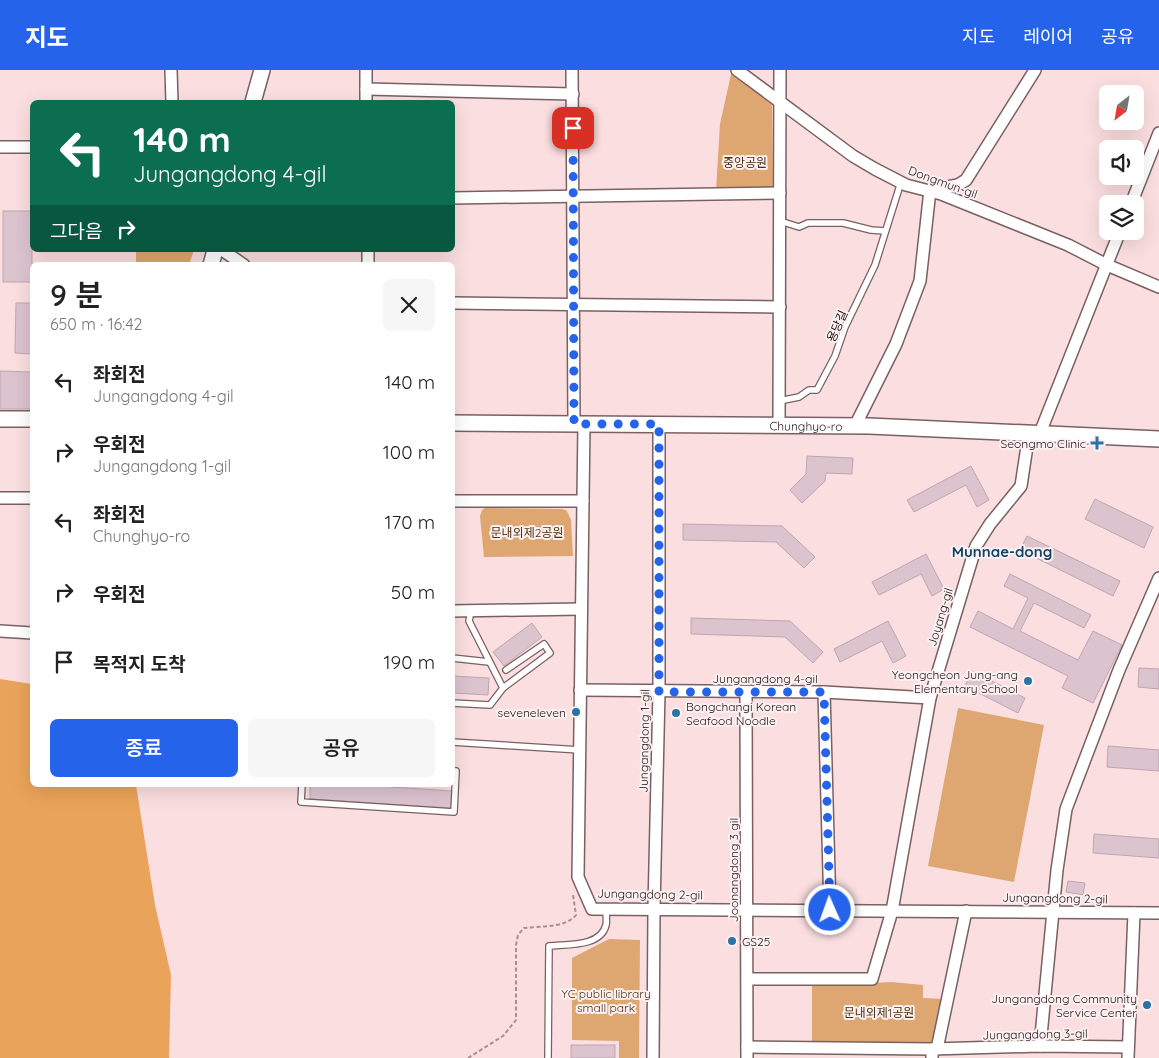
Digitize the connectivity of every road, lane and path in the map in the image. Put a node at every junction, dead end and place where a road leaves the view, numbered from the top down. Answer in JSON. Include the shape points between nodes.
{"nodes":[{"id":1,"x":171,"y":70,"type":"edge"},
{"id":2,"x":262,"y":70,"type":"edge"},
{"id":3,"x":366,"y":70,"type":"edge"},
{"id":4,"x":572,"y":70,"type":"edge"},
{"id":5,"x":736,"y":70,"type":"edge"},
{"id":6,"x":780,"y":70,"type":"edge"},
{"id":7,"x":1036,"y":70,"type":"edge"},
{"id":8,"x":366,"y":89,"type":"junction"},
{"id":9,"x":573,"y":94,"type":"junction"},
{"id":10,"x":172,"y":100,"type":"edge"},
{"id":11,"x":254,"y":100,"type":"edge"},
{"id":12,"x":366,"y":100,"type":"edge"},
{"id":13,"x":781,"y":102,"type":"junction"},
{"id":14,"x":1159,"y":133,"type":"edge"},
{"id":15,"x":0,"y":147,"type":"edge"},
{"id":16,"x":30,"y":147,"type":"edge"},
{"id":17,"x":901,"y":182,"type":"junction"},
{"id":18,"x":930,"y":190,"type":"junction"},
{"id":19,"x":780,"y":193,"type":"junction"},
{"id":20,"x":1135,"y":195,"type":"edge"},
{"id":21,"x":573,"y":197,"type":"junction"},
{"id":22,"x":455,"y":198,"type":"edge"},
{"id":23,"x":780,"y":221,"type":"junction"},
{"id":24,"x":885,"y":231,"type":"junction"},
{"id":25,"x":1117,"y":240,"type":"edge"},
{"id":26,"x":225,"y":252,"type":"edge"},
{"id":27,"x":240,"y":262,"type":"edge"},
{"id":28,"x":1107,"y":265,"type":"junction"},
{"id":29,"x":1159,"y":287,"type":"edge"},
{"id":30,"x":455,"y":302,"type":"edge"},
{"id":31,"x":574,"y":304,"type":"junction"},
{"id":32,"x":780,"y":307,"type":"junction"},
{"id":33,"x":779,"y":401,"type":"junction"},
{"id":34,"x":0,"y":419,"type":"edge"},
{"id":35,"x":30,"y":420,"type":"edge"},
{"id":36,"x":455,"y":423,"type":"edge"},
{"id":37,"x":579,"y":424,"type":"junction"},
{"id":38,"x":659,"y":424,"type":"junction"},
{"id":39,"x":779,"y":425,"type":"junction"},
{"id":40,"x":855,"y":426,"type":"junction"},
{"id":41,"x":1034,"y":433,"type":"junction"},
{"id":42,"x":1159,"y":439,"type":"edge"},
{"id":43,"x":0,"y":498,"type":"edge"},
{"id":44,"x":30,"y":498,"type":"edge"},
{"id":45,"x":455,"y":501,"type":"edge"},
{"id":46,"x":583,"y":501,"type":"junction"},
{"id":47,"x":1159,"y":578,"type":"edge"},
{"id":48,"x":581,"y":609,"type":"junction"},
{"id":49,"x":471,"y":610,"type":"junction"},
{"id":50,"x":455,"y":611,"type":"edge"},
{"id":51,"x":0,"y":631,"type":"edge"},
{"id":52,"x":30,"y":633,"type":"edge"},
{"id":53,"x":455,"y":658,"type":"edge"},
{"id":54,"x":489,"y":662,"type":"junction"},
{"id":55,"x":506,"y":670,"type":"dead end"},
{"id":56,"x":503,"y":688,"type":"junction"},
{"id":57,"x":580,"y":690,"type":"junction"},
{"id":58,"x":659,"y":692,"type":"junction"},
{"id":59,"x":746,"y":692,"type":"junction"},
{"id":60,"x":824,"y":692,"type":"junction"},
{"id":61,"x":930,"y":698,"type":"junction"},
{"id":62,"x":455,"y":703,"type":"edge"},
{"id":63,"x":455,"y":742,"type":"edge"},
{"id":64,"x":580,"y":750,"type":"junction"},
{"id":65,"x":455,"y":771,"type":"edge"},
{"id":66,"x":302,"y":787,"type":"edge"},
{"id":67,"x":578,"y":877,"type":"junction"},
{"id":68,"x":606,"y":908,"type":"junction"},
{"id":69,"x":654,"y":908,"type":"junction"},
{"id":70,"x":748,"y":909,"type":"junction"},
{"id":71,"x":830,"y":910,"type":"junction"},
{"id":72,"x":892,"y":911,"type":"junction"},
{"id":73,"x":966,"y":911,"type":"junction"},
{"id":74,"x":1052,"y":912,"type":"junction"},
{"id":75,"x":1134,"y":913,"type":"junction"},
{"id":76,"x":1159,"y":913,"type":"edge"},
{"id":77,"x":748,"y":979,"type":"junction"},
{"id":78,"x":1040,"y":1046,"type":"junction"},
{"id":79,"x":934,"y":1052,"type":"edge"},
{"id":80,"x":1128,"y":1052,"type":"edge"},
{"id":81,"x":747,"y":1053,"type":"edge"},
{"id":82,"x":468,"y":1058,"type":"edge"},
{"id":83,"x":548,"y":1058,"type":"edge"},
{"id":84,"x":654,"y":1058,"type":"edge"}],
"edges":[{"from":1,"to":10,"type":"street"},
{"from":2,"to":11,"type":"street"},
{"from":3,"to":8,"type":"street"},
{"from":4,"to":9,"type":"street","name":"Jungangdong 2-gil"},
{"from":5,"to":13,"type":"street","name":"Dongmun-gil"},
{"from":6,"to":13,"type":"street"},
{"from":7,"to":18,"type":"street","via":[[966,180],[958,185]]},
{"from":8,"to":9,"type":"street"},
{"from":8,"to":12,"type":"street"},
{"from":9,"to":21,"type":"street","name":"Jungangdong 2-gil"},
{"from":13,"to":17,"type":"street","name":"Dongmun-gil","via":[[853,156]]},
{"from":13,"to":19,"type":"street"},
{"from":14,"to":20,"type":"street"},
{"from":15,"to":16,"type":"street"},
{"from":17,"to":18,"type":"street","name":"Dongmun-gil"},
{"from":17,"to":24,"type":"lane","name":"용당길"},
{"from":18,"to":28,"type":"street","name":"Dongmun-gil","via":[[1068,244]]},
{"from":18,"to":40,"type":"street","via":[[920,282],[896,344]]},
{"from":19,"to":21,"type":"street"},
{"from":19,"to":23,"type":"street"},
{"from":21,"to":22,"type":"street"},
{"from":21,"to":31,"type":"street","name":"Jungangdong 2-gil"},
{"from":23,"to":24,"type":"lane","via":[[799,227],[808,223],[843,223]]},
{"from":23,"to":32,"type":"street"},
{"from":24,"to":33,"type":"lane","name":"용당길","via":[[875,265],[817,390]]},
{"from":25,"to":28,"type":"street","name":"Joyang-gil"},
{"from":26,"to":27,"type":"street"},
{"from":28,"to":29,"type":"street","name":"Dongmun-gil"},
{"from":28,"to":41,"type":"street","name":"Joyang-gil"},
{"from":30,"to":31,"type":"street"},
{"from":31,"to":32,"type":"street"},
{"from":31,"to":37,"type":"street","name":"Jungangdong 2-gil"},
{"from":32,"to":33,"type":"street"},
{"from":33,"to":39,"type":"street"},
{"from":34,"to":35,"type":"street"},
{"from":36,"to":37,"type":"street","name":"Chunghyo-ro"},
{"from":37,"to":38,"type":"street","name":"Chunghyo-ro"},
{"from":37,"to":46,"type":"street","name":"Jungangdong 2-gil"},
{"from":38,"to":39,"type":"street","name":"Chunghyo-ro"},
{"from":38,"to":58,"type":"street","name":"Jungangdong 1-gil"},
{"from":39,"to":40,"type":"street","name":"Chunghyo-ro"},
{"from":40,"to":41,"type":"street","name":"Chunghyo-ro"},
{"from":41,"to":42,"type":"street","name":"Chunghyo-ro"},
{"from":41,"to":61,"type":"street","name":"Joyang-gil","via":[[1021,486],[976,546]]},
{"from":43,"to":44,"type":"street"},
{"from":45,"to":46,"type":"street"},
{"from":46,"to":48,"type":"street","name":"Jungangdong 2-gil"},
{"from":47,"to":74,"type":"street","via":[[1118,670],[1066,809]]},
{"from":48,"to":49,"type":"street"},
{"from":48,"to":57,"type":"street","name":"Jungangdong 2-gil"},
{"from":49,"to":50,"type":"street"},
{"from":49,"to":54,"type":"lane","via":[[469,621]]},
{"from":51,"to":52,"type":"street"},
{"from":53,"to":54,"type":"lane"},
{"from":54,"to":56,"type":"lane"},
{"from":55,"to":56,"type":"lane","via":[[544,644],[550,653]]},
{"from":56,"to":62,"type":"lane","via":[[490,705]]},
{"from":57,"to":58,"type":"street","name":"Jungangdong 4-gil"},
{"from":57,"to":64,"type":"street","name":"Jungangdong 2-gil"},
{"from":58,"to":59,"type":"street","name":"Jungangdong 4-gil"},
{"from":58,"to":69,"type":"street","name":"Jungangdong 1-gil"},
{"from":59,"to":60,"type":"street","name":"Jungangdong 4-gil"},
{"from":59,"to":70,"type":"street","name":"Joonangdong 3 gil"},
{"from":60,"to":61,"type":"street","name":"Jungangdong 4-gil"},
{"from":60,"to":71,"type":"street"},
{"from":61,"to":72,"type":"street","name":"Joyang-gil"},
{"from":63,"to":64,"type":"lane"},
{"from":64,"to":67,"type":"street","name":"Jungangdong 2-gil"},
{"from":65,"to":66,"type":"lane","via":[[454,812],[301,802]]},
{"from":67,"to":68,"type":"street","name":"Jungangdong 2-gil","via":[[592,908]]},
{"from":67,"to":82,"type":"path","via":[[572,889],[576,915],[572,920],[524,928],[518,935],[516,1020],[503,1036]]},
{"from":68,"to":69,"type":"street","name":"Jungangdong 2-gil"},
{"from":68,"to":83,"type":"lane","via":[[606,924],[596,939],[549,946]]},
{"from":69,"to":70,"type":"street","name":"Jungangdong 2-gil"},
{"from":69,"to":84,"type":"street","name":"Jungangdong 1-gil"},
{"from":70,"to":71,"type":"street","name":"Jungangdong 2-gil"},
{"from":70,"to":77,"type":"street","name":"Joonangdong 3 gil"},
{"from":71,"to":72,"type":"street","name":"Jungangdong 2-gil"},
{"from":72,"to":73,"type":"street","name":"Jungangdong 2-gil"},
{"from":72,"to":77,"type":"street","name":"Joyang-gil","via":[[872,979]]},
{"from":73,"to":74,"type":"street","name":"Jungangdong 2-gil"},
{"from":73,"to":79,"type":"street"},
{"from":74,"to":75,"type":"street","name":"Jungangdong 2-gil"},
{"from":74,"to":78,"type":"street"},
{"from":75,"to":76,"type":"street","name":"Jungangdong 2-gil"},
{"from":75,"to":80,"type":"street"},
{"from":77,"to":81,"type":"street","name":"Joonangdong 3 gil"},
{"from":78,"to":79,"type":"street","name":"Jungangdong 3-gil"},
{"from":78,"to":80,"type":"street","name":"Jungangdong 3-gil"},
{"from":79,"to":81,"type":"street","name":"Jungangdong 3-gil"}]}
